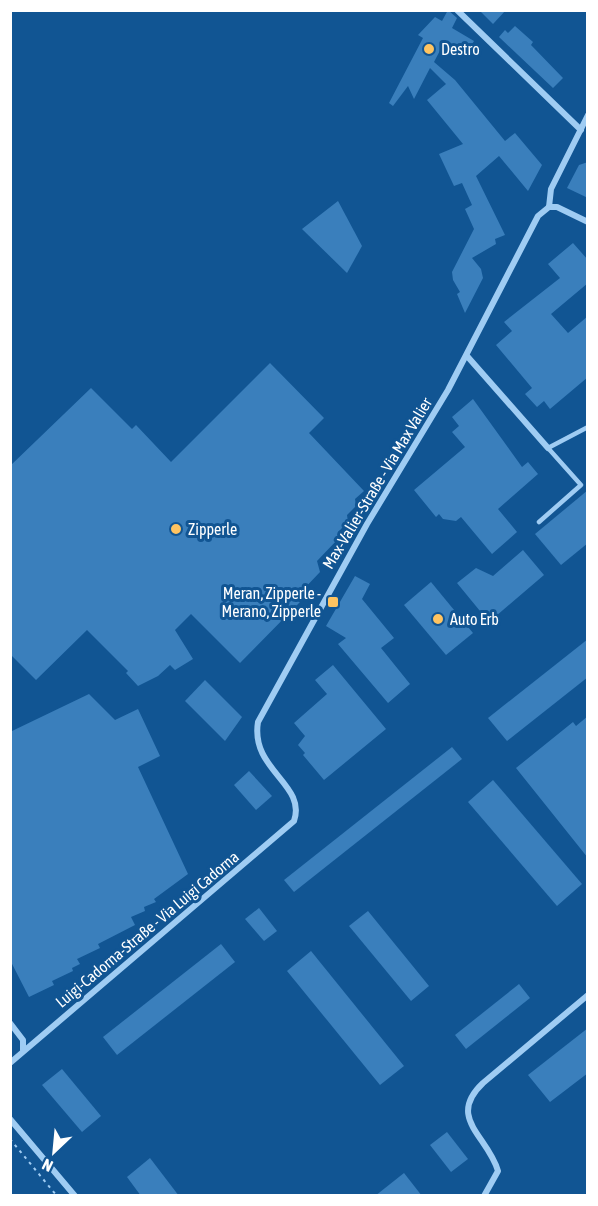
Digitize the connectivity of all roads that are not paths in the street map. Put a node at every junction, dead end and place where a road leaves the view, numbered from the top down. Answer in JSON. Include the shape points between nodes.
{"nodes":[{"id":1,"x":457,"y":10,"type":"edge"},
{"id":2,"x":588,"y":116,"type":"edge"},
{"id":3,"x":580,"y":130,"type":"junction"},
{"id":4,"x":549,"y":207,"type":"junction"},
{"id":5,"x":588,"y":222,"type":"edge"},
{"id":6,"x":467,"y":356,"type":"junction"},
{"id":7,"x":588,"y":427,"type":"edge"},
{"id":8,"x":549,"y":448,"type":"junction"},
{"id":9,"x":539,"y":522,"type":"dead end"},
{"id":10,"x":297,"y":813,"type":"joint"},
{"id":11,"x":588,"y":995,"type":"edge"},
{"id":12,"x":10,"y":1023,"type":"edge"},
{"id":13,"x":23,"y":1050,"type":"junction"},
{"id":14,"x":10,"y":1063,"type":"edge"},
{"id":15,"x":10,"y":1119,"type":"edge"},
{"id":16,"x":75,"y":1196,"type":"edge"},
{"id":17,"x":484,"y":1196,"type":"edge"}],
"edges":[{"from":1,"to":3,"type":"street"},
{"from":2,"to":3,"type":"street","name":"Max-Valier-Straße - Via Max Valier"},
{"from":3,"to":4,"type":"street","name":"Max-Valier-Straße - Via Max Valier","via":[[551,189]]},
{"from":4,"to":5,"type":"street"},
{"from":4,"to":6,"type":"street","name":"Max-Valier-Straße - Via Max Valier","via":[[538,216]]},
{"from":6,"to":8,"type":"street"},
{"from":6,"to":10,"type":"street","name":"Max-Valier-Straße - Via Max Valier","via":[[367,524],[258,722],[258,747],[295,799]]},
{"from":7,"to":8,"type":"lane"},
{"from":8,"to":9,"type":"lane","via":[[581,485]]},
{"from":10,"to":13,"type":"street","name":"Luigi-Cadorna-Straße - Via Luigi Cadorna","via":[[288,828]]},
{"from":11,"to":17,"type":"street","via":[[483,1083],[469,1100],[468,1122],[495,1159],[498,1171]]},
{"from":12,"to":13,"type":"street","via":[[23,1040]]},
{"from":13,"to":14,"type":"street","name":"Luigi-Cadorna-Straße - Via Luigi Cadorna"},
{"from":15,"to":16,"type":"street"}]}
